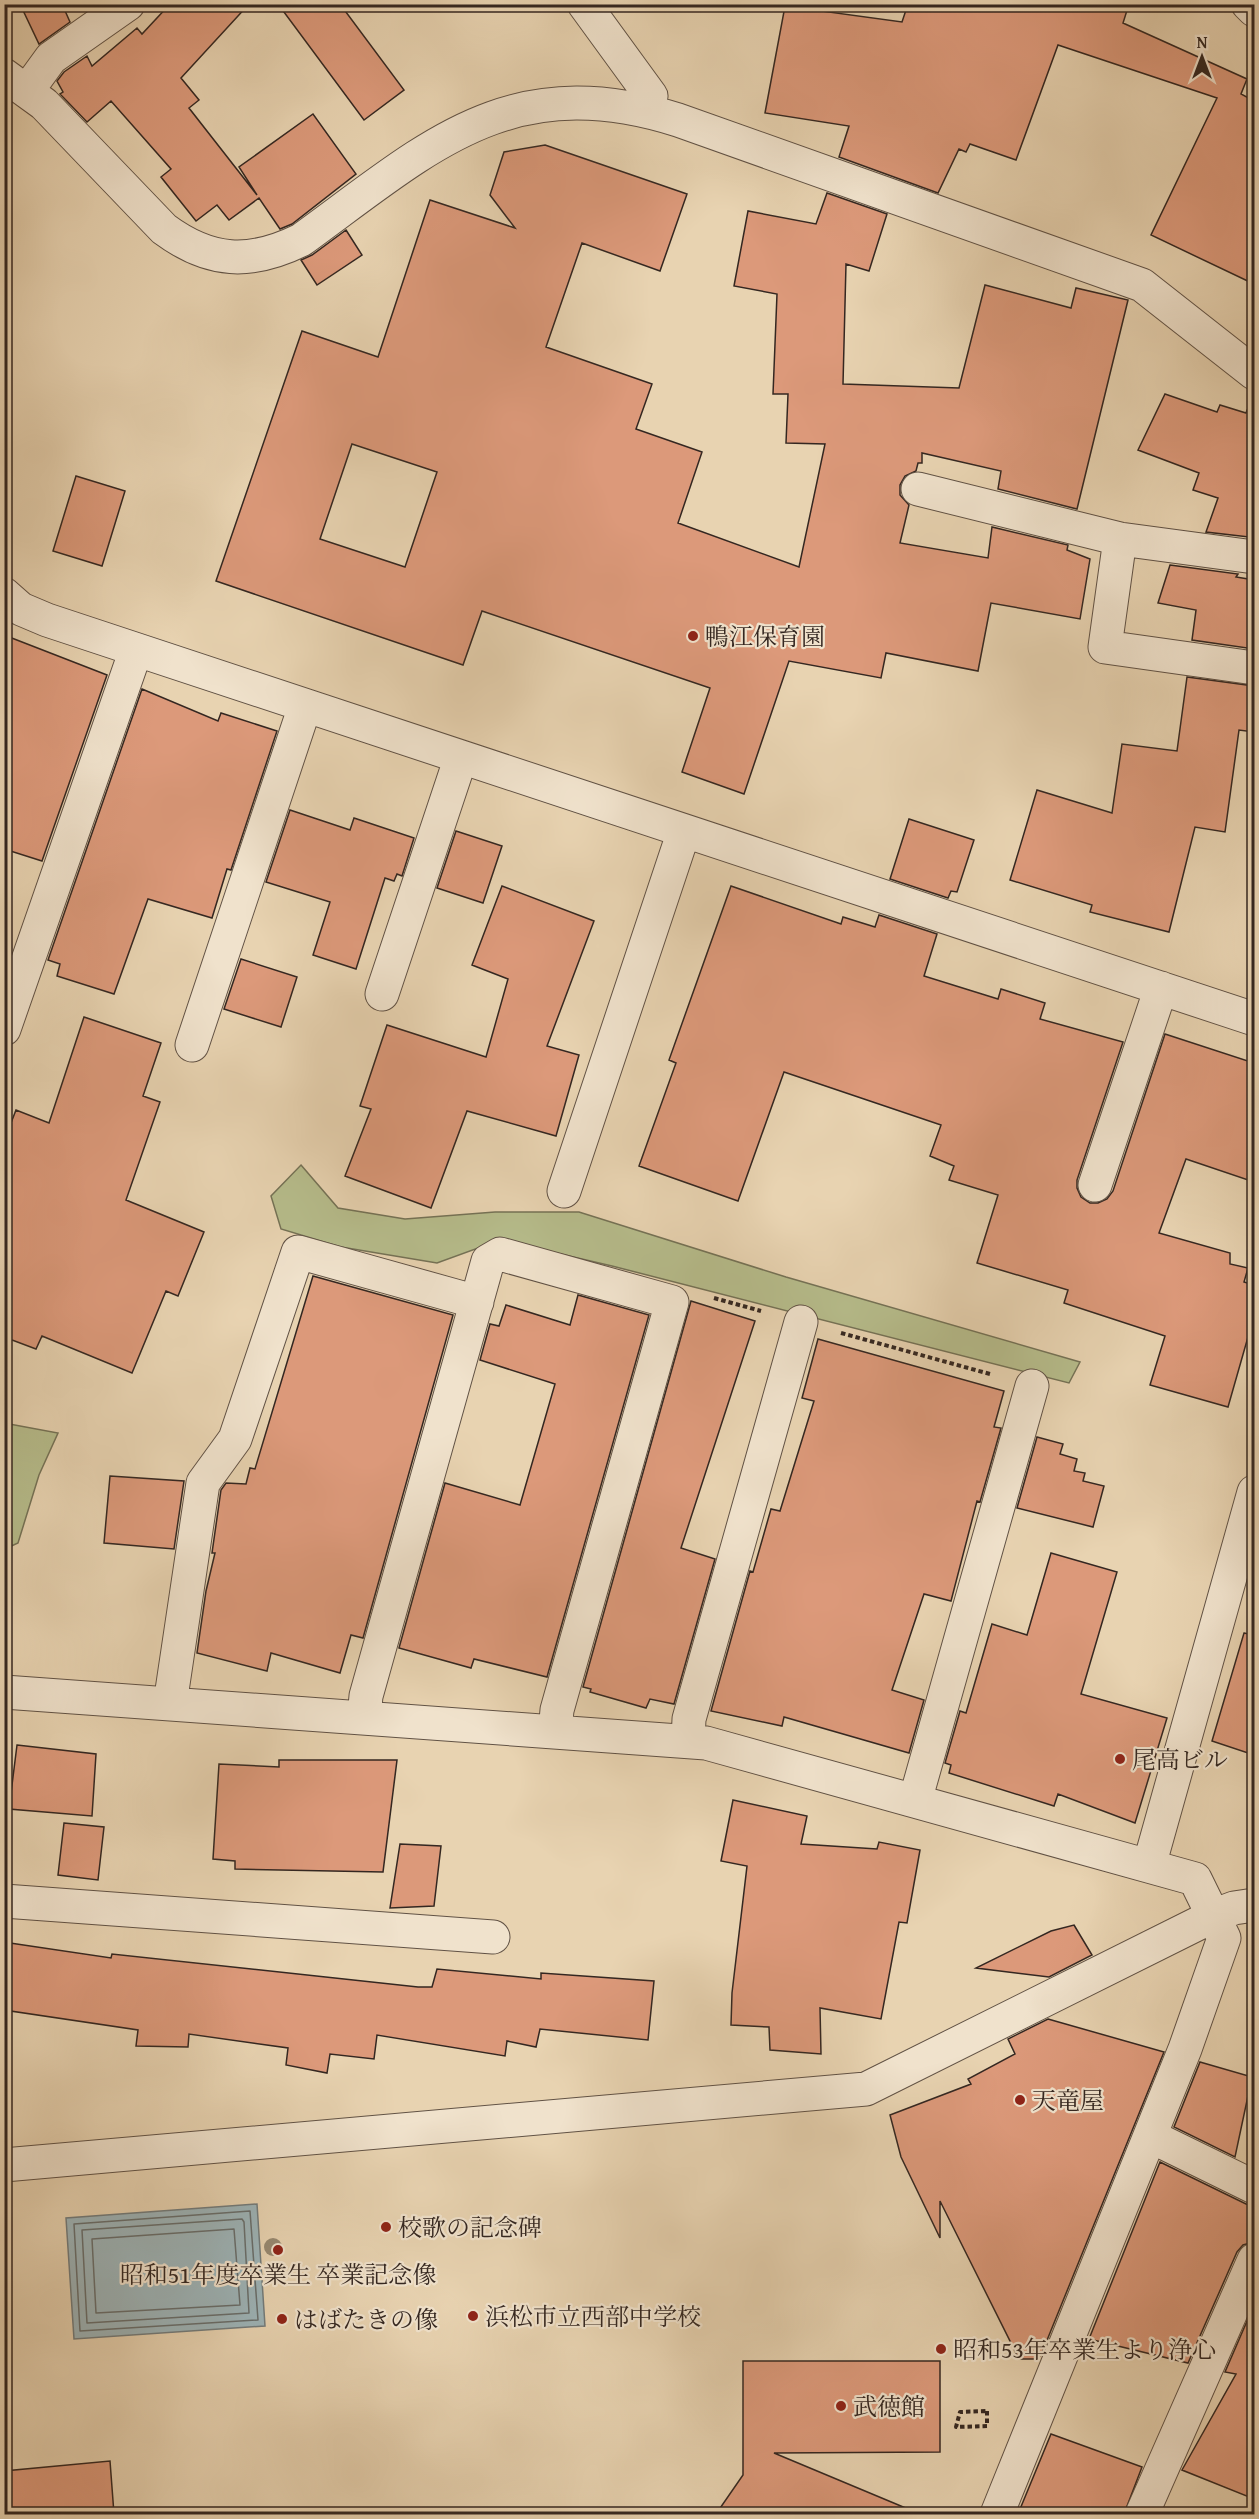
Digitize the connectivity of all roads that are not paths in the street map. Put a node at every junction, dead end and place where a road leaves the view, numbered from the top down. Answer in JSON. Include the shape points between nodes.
{"nodes":[{"id":1,"x":128,"y":4,"type":"edge"},
{"id":2,"x":584,"y":4,"type":"edge"},
{"id":3,"x":1248,"y":4,"type":"edge"},
{"id":4,"x":1254,"y":10,"type":"edge"},
{"id":5,"x":16,"y":83,"type":"edge"},
{"id":6,"x":647,"y":110,"type":"junction"},
{"id":7,"x":1254,"y":373,"type":"edge"},
{"id":8,"x":918,"y":489,"type":"dead end"},
{"id":9,"x":1120,"y":539,"type":"junction"},
{"id":10,"x":1254,"y":557,"type":"edge"},
{"id":11,"x":4,"y":594,"type":"edge"},
{"id":12,"x":136,"y":650,"type":"junction"},
{"id":13,"x":1254,"y":668,"type":"edge"},
{"id":14,"x":305,"y":706,"type":"junction"},
{"id":15,"x":461,"y":757,"type":"junction"},
{"id":16,"x":684,"y":831,"type":"junction"},
{"id":17,"x":1161,"y":988,"type":"junction"},
{"id":18,"x":382,"y":994,"type":"dead end"},
{"id":19,"x":1254,"y":1019,"type":"edge"},
{"id":20,"x":4,"y":1029,"type":"edge"},
{"id":21,"x":192,"y":1046,"type":"dead end"},
{"id":22,"x":1095,"y":1185,"type":"dead end"},
{"id":23,"x":564,"y":1191,"type":"dead end"},
{"id":24,"x":477,"y":1302,"type":"junction"},
{"id":25,"x":801,"y":1322,"type":"road end"},
{"id":26,"x":1032,"y":1386,"type":"road end"},
{"id":27,"x":1252,"y":1510,"type":"edge"},
{"id":28,"x":4,"y":1692,"type":"edge"},
{"id":29,"x":170,"y":1704,"type":"junction"},
{"id":30,"x":364,"y":1718,"type":"junction"},
{"id":31,"x":555,"y":1732,"type":"junction"},
{"id":32,"x":688,"y":1741,"type":"junction"},
{"id":33,"x":915,"y":1801,"type":"junction"},
{"id":34,"x":1149,"y":1866,"type":"junction"},
{"id":35,"x":4,"y":1901,"type":"edge"},
{"id":36,"x":1254,"y":1905,"type":"edge"},
{"id":37,"x":1213,"y":1916,"type":"junction"},
{"id":38,"x":493,"y":1937,"type":"dead end"},
{"id":39,"x":1150,"y":2136,"type":"junction"},
{"id":40,"x":4,"y":2165,"type":"edge"},
{"id":41,"x":1254,"y":2187,"type":"edge"},
{"id":42,"x":1254,"y":2260,"type":"edge"},
{"id":43,"x":997,"y":2514,"type":"edge"},
{"id":44,"x":1142,"y":2514,"type":"edge"}],
"edges":[{"from":1,"to":5,"type":"street"},
{"from":2,"to":6,"type":"street","via":[[651,96]]},
{"from":3,"to":4,"type":"street"},
{"from":5,"to":6,"type":"street","via":[[44,104],[164,229],[207,253],[231,257],[256,257],[301,240],[447,136],[479,122],[544,104],[612,104]]},
{"from":6,"to":7,"type":"street","via":[[1142,285]]},
{"from":8,"to":9,"type":"street"},
{"from":9,"to":10,"type":"street"},
{"from":9,"to":13,"type":"street","via":[[1105,647]]},
{"from":11,"to":12,"type":"street","via":[[21,609]]},
{"from":12,"to":14,"type":"street"},
{"from":12,"to":20,"type":"street"},
{"from":14,"to":15,"type":"street"},
{"from":14,"to":21,"type":"street"},
{"from":15,"to":16,"type":"street"},
{"from":15,"to":18,"type":"street"},
{"from":16,"to":17,"type":"street"},
{"from":16,"to":23,"type":"street"},
{"from":17,"to":19,"type":"street"},
{"from":17,"to":22,"type":"street"},
{"from":24,"to":29,"type":"street","via":[[298,1252],[236,1439],[203,1483]]},
{"from":24,"to":30,"type":"street","via":[[366,1696]]},
{"from":24,"to":31,"type":"street","via":[[488,1261],[500,1254],[672,1302],[557,1710]]},
{"from":25,"to":32,"type":"street","via":[[689,1719]]},
{"from":26,"to":33,"type":"street"},
{"from":27,"to":34,"type":"street"},
{"from":28,"to":29,"type":"street"},
{"from":29,"to":30,"type":"street"},
{"from":30,"to":31,"type":"street"},
{"from":31,"to":32,"type":"street"},
{"from":32,"to":33,"type":"street"},
{"from":33,"to":34,"type":"street"},
{"from":34,"to":37,"type":"street","via":[[1195,1879]]},
{"from":35,"to":38,"type":"street"},
{"from":36,"to":37,"type":"street"},
{"from":37,"to":39,"type":"street","via":[[1224,1938]]},
{"from":37,"to":40,"type":"street","via":[[866,2089]]},
{"from":39,"to":41,"type":"street"},
{"from":39,"to":43,"type":"street"},
{"from":42,"to":44,"type":"street"}]}
